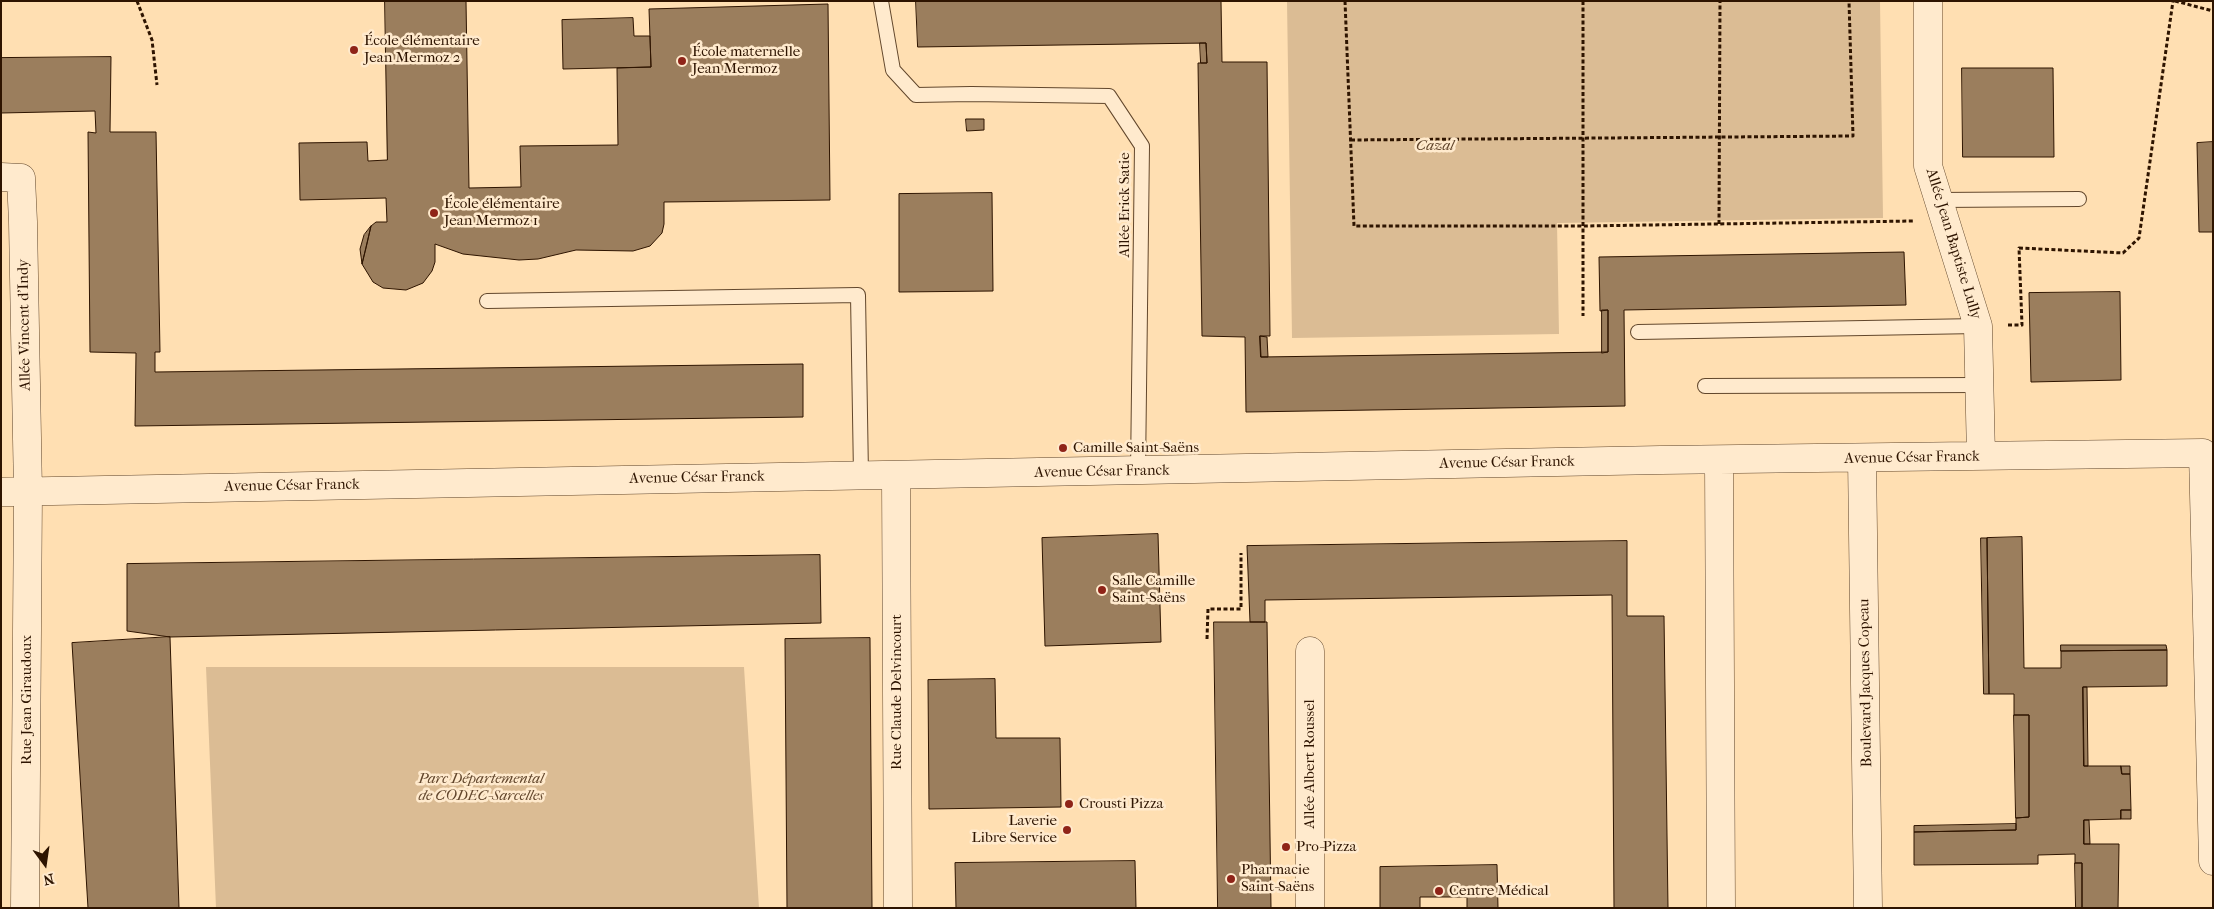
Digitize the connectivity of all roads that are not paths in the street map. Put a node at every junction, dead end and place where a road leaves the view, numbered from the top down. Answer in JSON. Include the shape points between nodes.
{"nodes":[{"id":1,"x":881,"y":1,"type":"edge"},
{"id":2,"x":1928,"y":1,"type":"edge"},
{"id":3,"x":1,"y":177,"type":"edge"},
{"id":4,"x":2078,"y":199,"type":"dead end"},
{"id":5,"x":1942,"y":210,"type":"junction"},
{"id":6,"x":487,"y":302,"type":"dead end"},
{"id":7,"x":1978,"y":326,"type":"junction"},
{"id":8,"x":1638,"y":332,"type":"dead end"},
{"id":9,"x":1979,"y":385,"type":"junction"},
{"id":10,"x":1705,"y":386,"type":"dead end"},
{"id":11,"x":2208,"y":453,"type":"edge"},
{"id":12,"x":1981,"y":456,"type":"junction"},
{"id":13,"x":1862,"y":458,"type":"junction"},
{"id":14,"x":1719,"y":460,"type":"junction"},
{"id":15,"x":1138,"y":471,"type":"junction"},
{"id":16,"x":861,"y":475,"type":"junction"},
{"id":17,"x":896,"y":476,"type":"junction"},
{"id":18,"x":1,"y":492,"type":"edge"},
{"id":19,"x":28,"y":492,"type":"junction"},
{"id":20,"x":1310,"y":650,"type":"dead end"},
{"id":21,"x":2210,"y":660,"type":"edge"},
{"id":22,"x":2213,"y":861,"type":"edge"},
{"id":23,"x":25,"y":908,"type":"edge"},
{"id":24,"x":898,"y":908,"type":"edge"},
{"id":25,"x":1310,"y":908,"type":"edge"},
{"id":26,"x":1721,"y":908,"type":"edge"},
{"id":27,"x":1868,"y":908,"type":"edge"}],
"edges":[{"from":1,"to":15,"type":"lane","name":"Allée Erick Satie","via":[[894,70],[916,96],[1110,96],[1142,146]]},
{"from":2,"to":5,"type":"street","name":"Allée Jean Baptiste Lully","via":[[1928,166]]},
{"from":3,"to":19,"type":"street","name":"Allée Vincent d'Indy","via":[[21,178]]},
{"from":4,"to":5,"type":"lane"},
{"from":5,"to":7,"type":"street","name":"Allée Jean Baptiste Lully"},
{"from":6,"to":16,"type":"lane","via":[[858,295]]},
{"from":7,"to":8,"type":"lane"},
{"from":7,"to":9,"type":"street","name":"Allée Jean Baptiste Lully"},
{"from":9,"to":10,"type":"lane"},
{"from":9,"to":12,"type":"street","name":"Allée Jean Baptiste Lully"},
{"from":11,"to":12,"type":"street","name":"Avenue César Franck"},
{"from":11,"to":21,"type":"street"},
{"from":12,"to":13,"type":"street","name":"Avenue César Franck"},
{"from":13,"to":14,"type":"street","name":"Avenue César Franck"},
{"from":13,"to":27,"type":"street","name":"Boulevard Jacques Copeau"},
{"from":14,"to":15,"type":"street","name":"Avenue César Franck"},
{"from":14,"to":26,"type":"street"},
{"from":15,"to":17,"type":"street","name":"Avenue César Franck"},
{"from":16,"to":17,"type":"street","name":"Avenue César Franck"},
{"from":16,"to":19,"type":"street","name":"Avenue César Franck"},
{"from":17,"to":24,"type":"street","name":"Rue Claude Delvincourt"},
{"from":18,"to":19,"type":"street","name":"Avenue César Franck"},
{"from":19,"to":23,"type":"street","name":"Rue Jean Giraudoux"},
{"from":20,"to":25,"type":"street","name":"Allée Albert Roussel"},
{"from":21,"to":22,"type":"street"}]}
